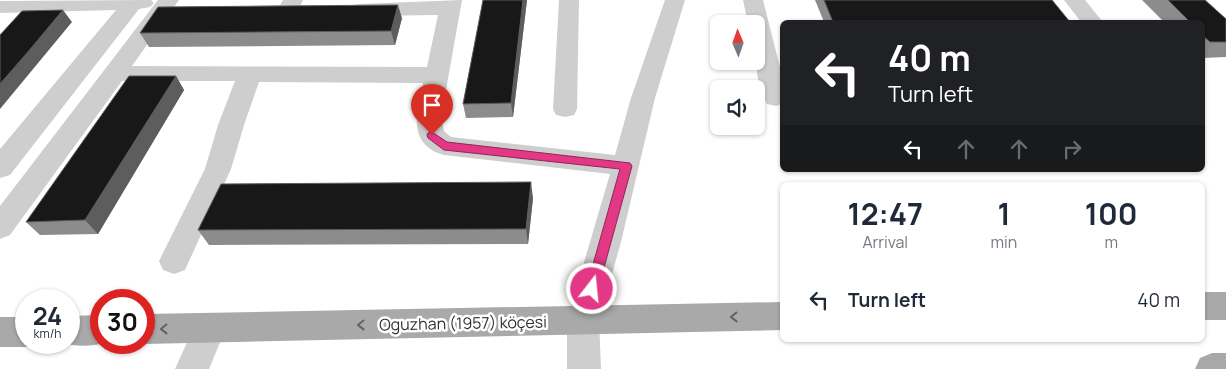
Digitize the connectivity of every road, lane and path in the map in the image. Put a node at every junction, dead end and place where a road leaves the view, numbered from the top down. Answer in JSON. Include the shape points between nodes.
{"nodes":[{"id":1,"x":569,"y":0,"type":"edge"},
{"id":2,"x":674,"y":0,"type":"edge"},
{"id":3,"x":753,"y":0,"type":"edge"},
{"id":4,"x":1074,"y":0,"type":"edge"},
{"id":5,"x":134,"y":2,"type":"edge"},
{"id":6,"x":451,"y":4,"type":"edge"},
{"id":7,"x":170,"y":6,"type":"edge"},
{"id":8,"x":296,"y":7,"type":"edge"},
{"id":9,"x":345,"y":10,"type":"edge"},
{"id":10,"x":4,"y":11,"type":"edge"},
{"id":11,"x":239,"y":11,"type":"edge"},
{"id":12,"x":1090,"y":20,"type":"edge"},
{"id":13,"x":115,"y":73,"type":"junction"},
{"id":14,"x":250,"y":74,"type":"junction"},
{"id":15,"x":437,"y":75,"type":"junction"},
{"id":16,"x":776,"y":98,"type":"dead end"},
{"id":17,"x":565,"y":109,"type":"dead end"},
{"id":18,"x":626,"y":166,"type":"junction"},
{"id":19,"x":0,"y":168,"type":"edge"},
{"id":20,"x":2,"y":219,"type":"edge"},
{"id":21,"x":174,"y":261,"type":"dead end"},
{"id":22,"x":1205,"y":306,"type":"edge"},
{"id":23,"x":1226,"y":306,"type":"edge"},
{"id":24,"x":780,"y":316,"type":"edge"},
{"id":25,"x":583,"y":320,"type":"junction"},
{"id":26,"x":210,"y":328,"type":"junction"},
{"id":27,"x":155,"y":329,"type":"edge"},
{"id":28,"x":0,"y":332,"type":"edge"},
{"id":29,"x":15,"y":332,"type":"edge"},
{"id":30,"x":192,"y":369,"type":"edge"},
{"id":31,"x":584,"y":369,"type":"edge"},
{"id":32,"x":1212,"y":369,"type":"edge"},
{"id":33,"x":1226,"y":369,"type":"edge"}],
"edges":[{"from":1,"to":17,"type":"street"},
{"from":2,"to":18,"type":"street"},
{"from":3,"to":16,"type":"street"},
{"from":4,"to":12,"type":"street"},
{"from":5,"to":7,"type":"street"},
{"from":5,"to":10,"type":"street"},
{"from":5,"to":19,"type":"street"},
{"from":6,"to":9,"type":"street"},
{"from":6,"to":15,"type":"street"},
{"from":7,"to":13,"type":"street"},
{"from":8,"to":11,"type":"street"},
{"from":13,"to":14,"type":"street"},
{"from":13,"to":20,"type":"street"},
{"from":14,"to":15,"type":"street"},
{"from":14,"to":21,"type":"street","via":[[218,169]]},
{"from":15,"to":18,"type":"street","via":[[428,118],[432,135],[444,146]]},
{"from":18,"to":25,"type":"street"},
{"from":22,"to":23,"type":"main road"},
{"from":24,"to":25,"type":"main road","name":"Oguzhan (1957) köçesi","one_way":true},
{"from":25,"to":26,"type":"main road","name":"Oguzhan (1957) köçesi","one_way":true},
{"from":25,"to":31,"type":"street"},
{"from":26,"to":27,"type":"main road","name":"Oguzhan (1957) köçesi","one_way":true},
{"from":26,"to":30,"type":"street"},
{"from":28,"to":29,"type":"main road"},
{"from":32,"to":33,"type":"main road"}]}
